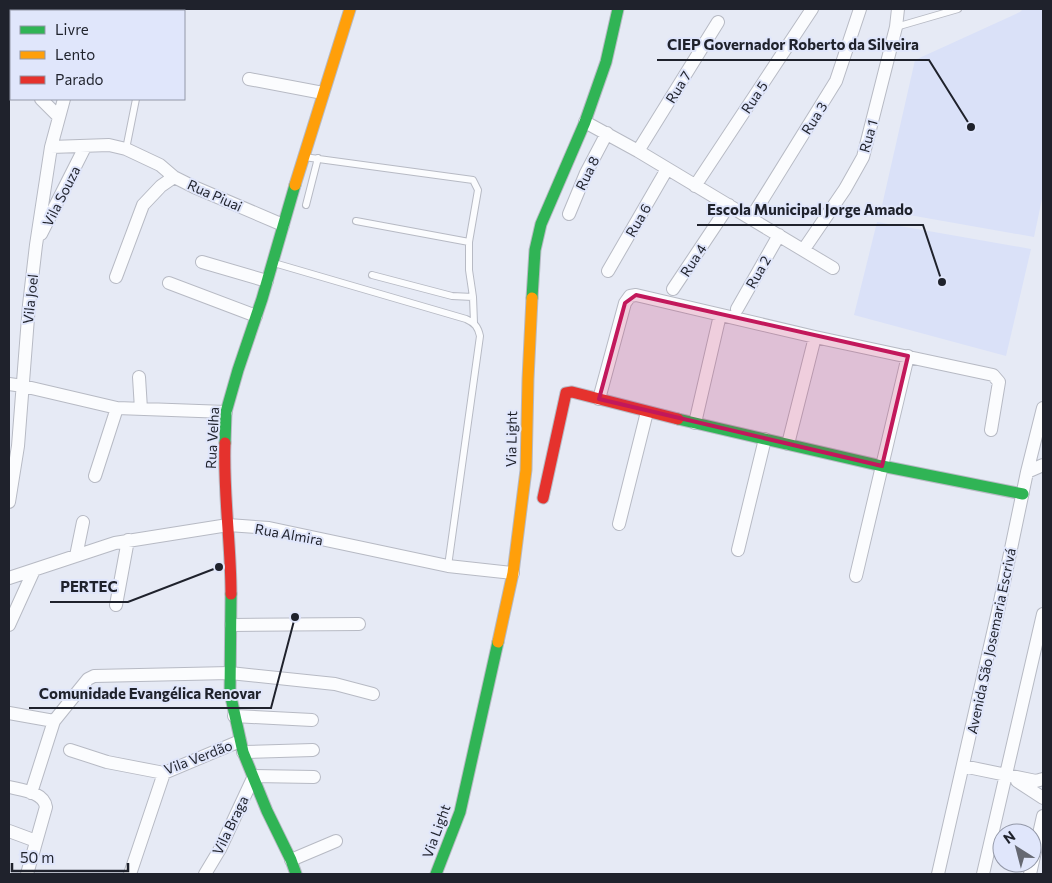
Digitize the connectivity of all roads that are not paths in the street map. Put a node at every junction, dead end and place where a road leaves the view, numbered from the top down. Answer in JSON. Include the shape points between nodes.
{"nodes":[{"id":1,"x":350,"y":9,"type":"edge"},
{"id":2,"x":618,"y":9,"type":"edge"},
{"id":3,"x":810,"y":9,"type":"edge"},
{"id":4,"x":860,"y":9,"type":"edge"},
{"id":5,"x":898,"y":9,"type":"edge"},
{"id":6,"x":958,"y":9,"type":"edge"},
{"id":7,"x":718,"y":22,"type":"dead end"},
{"id":8,"x":896,"y":27,"type":"junction"},
{"id":9,"x":249,"y":79,"type":"dead end"},
{"id":10,"x":323,"y":93,"type":"junction"},
{"id":11,"x":42,"y":100,"type":"edge"},
{"id":12,"x":64,"y":100,"type":"edge"},
{"id":13,"x":136,"y":100,"type":"edge"},
{"id":14,"x":58,"y":116,"type":"junction"},
{"id":15,"x":585,"y":122,"type":"junction"},
{"id":16,"x":607,"y":133,"type":"junction"},
{"id":17,"x":51,"y":147,"type":"junction"},
{"id":18,"x":86,"y":147,"type":"junction"},
{"id":19,"x":126,"y":149,"type":"junction"},
{"id":20,"x":638,"y":151,"type":"junction"},
{"id":21,"x":303,"y":157,"type":"junction"},
{"id":22,"x":318,"y":158,"type":"junction"},
{"id":23,"x":667,"y":169,"type":"junction"},
{"id":24,"x":174,"y":176,"type":"junction"},
{"id":25,"x":695,"y":186,"type":"junction"},
{"id":26,"x":306,"y":205,"type":"dead end"},
{"id":27,"x":729,"y":205,"type":"junction"},
{"id":28,"x":569,"y":214,"type":"dead end"},
{"id":29,"x":751,"y":218,"type":"junction"},
{"id":30,"x":356,"y":220,"type":"dead end"},
{"id":31,"x":283,"y":225,"type":"junction"},
{"id":32,"x":779,"y":235,"type":"junction"},
{"id":33,"x":470,"y":242,"type":"junction"},
{"id":34,"x":36,"y":245,"type":"junction"},
{"id":35,"x":804,"y":249,"type":"junction"},
{"id":36,"x":202,"y":262,"type":"dead end"},
{"id":37,"x":273,"y":262,"type":"junction"},
{"id":38,"x":833,"y":268,"type":"dead end"},
{"id":39,"x":608,"y":271,"type":"dead end"},
{"id":40,"x":372,"y":275,"type":"dead end"},
{"id":41,"x":116,"y":277,"type":"dead end"},
{"id":42,"x":267,"y":281,"type":"junction"},
{"id":43,"x":169,"y":283,"type":"dead end"},
{"id":44,"x":673,"y":289,"type":"dead end"},
{"id":45,"x":473,"y":297,"type":"junction"},
{"id":46,"x":737,"y":309,"type":"dead end"},
{"id":47,"x":720,"y":315,"type":"junction"},
{"id":48,"x":256,"y":316,"type":"junction"},
{"id":49,"x":474,"y":323,"type":"junction"},
{"id":50,"x":815,"y":337,"type":"junction"},
{"id":51,"x":908,"y":356,"type":"junction"},
{"id":52,"x":138,"y":376,"type":"dead end"},
{"id":53,"x":9,"y":384,"type":"edge"},
{"id":54,"x":23,"y":386,"type":"junction"},
{"id":55,"x":599,"y":399,"type":"junction"},
{"id":56,"x":117,"y":408,"type":"junction"},
{"id":57,"x":141,"y":409,"type":"junction"},
{"id":58,"x":1043,"y":409,"type":"edge"},
{"id":59,"x":226,"y":412,"type":"junction"},
{"id":60,"x":647,"y":412,"type":"junction"},
{"id":61,"x":695,"y":423,"type":"junction"},
{"id":62,"x":991,"y":430,"type":"dead end"},
{"id":63,"x":766,"y":439,"type":"junction"},
{"id":64,"x":788,"y":444,"type":"junction"},
{"id":65,"x":1043,"y":465,"type":"edge"},
{"id":66,"x":882,"y":466,"type":"junction"},
{"id":67,"x":1027,"y":472,"type":"junction"},
{"id":68,"x":95,"y":476,"type":"dead end"},
{"id":69,"x":1023,"y":494,"type":"junction"},
{"id":70,"x":543,"y":498,"type":"dead end"},
{"id":71,"x":9,"y":502,"type":"edge"},
{"id":72,"x":83,"y":522,"type":"dead end"},
{"id":73,"x":619,"y":524,"type":"dead end"},
{"id":74,"x":228,"y":525,"type":"junction"},
{"id":75,"x":128,"y":540,"type":"junction"},
{"id":76,"x":738,"y":550,"type":"dead end"},
{"id":77,"x":76,"y":556,"type":"junction"},
{"id":78,"x":448,"y":566,"type":"junction"},
{"id":79,"x":34,"y":570,"type":"junction"},
{"id":80,"x":513,"y":573,"type":"junction"},
{"id":81,"x":856,"y":576,"type":"dead end"},
{"id":82,"x":9,"y":578,"type":"edge"},
{"id":83,"x":116,"y":605,"type":"dead end"},
{"id":84,"x":1043,"y":614,"type":"edge"},
{"id":85,"x":359,"y":624,"type":"dead end"},
{"id":86,"x":231,"y":625,"type":"junction"},
{"id":87,"x":9,"y":626,"type":"edge"},
{"id":88,"x":230,"y":673,"type":"junction"},
{"id":89,"x":373,"y":694,"type":"dead end"},
{"id":90,"x":9,"y":713,"type":"edge"},
{"id":91,"x":234,"y":716,"type":"junction"},
{"id":92,"x":312,"y":720,"type":"dead end"},
{"id":93,"x":54,"y":721,"type":"junction"},
{"id":94,"x":242,"y":746,"type":"junction"},
{"id":95,"x":70,"y":750,"type":"dead end"},
{"id":96,"x":313,"y":750,"type":"dead end"},
{"id":97,"x":963,"y":766,"type":"junction"},
{"id":98,"x":164,"y":773,"type":"junction"},
{"id":99,"x":1006,"y":775,"type":"junction"},
{"id":100,"x":254,"y":776,"type":"junction"},
{"id":101,"x":314,"y":776,"type":"dead end"},
{"id":102,"x":1043,"y":779,"type":"edge"},
{"id":103,"x":9,"y":787,"type":"edge"},
{"id":104,"x":31,"y":793,"type":"junction"},
{"id":105,"x":1043,"y":798,"type":"edge"},
{"id":106,"x":1043,"y":816,"type":"edge"},
{"id":107,"x":9,"y":831,"type":"edge"},
{"id":108,"x":336,"y":841,"type":"dead end"},
{"id":109,"x":36,"y":842,"type":"junction"},
{"id":110,"x":291,"y":860,"type":"junction"},
{"id":111,"x":27,"y":874,"type":"edge"},
{"id":112,"x":130,"y":874,"type":"edge"},
{"id":113,"x":204,"y":874,"type":"edge"},
{"id":114,"x":296,"y":874,"type":"edge"},
{"id":115,"x":436,"y":874,"type":"edge"},
{"id":116,"x":938,"y":874,"type":"edge"},
{"id":117,"x":983,"y":874,"type":"edge"},
{"id":118,"x":1030,"y":874,"type":"edge"}],
"edges":[{"from":1,"to":10,"type":"street","name":"Rua Velha"},
{"from":2,"to":15,"type":"street","name":"Via Light","via":[[606,62]]},
{"from":3,"to":25,"type":"street","name":"Rua 5"},
{"from":4,"to":29,"type":"street","name":"Rua 3","via":[[836,82]]},
{"from":5,"to":8,"type":"street","name":"Rua 1"},
{"from":6,"to":8,"type":"lane"},
{"from":7,"to":20,"type":"street","name":"Rua 7"},
{"from":8,"to":35,"type":"street","name":"Rua 1","via":[[863,157]]},
{"from":9,"to":10,"type":"street"},
{"from":10,"to":21,"type":"street","name":"Rua Velha"},
{"from":11,"to":14,"type":"street"},
{"from":12,"to":14,"type":"street","name":"Vila Joel"},
{"from":13,"to":19,"type":"lane"},
{"from":14,"to":17,"type":"street","name":"Vila Joel"},
{"from":15,"to":16,"type":"street"},
{"from":15,"to":80,"type":"street","name":"Via Light","via":[[541,224],[535,250],[526,470]]},
{"from":16,"to":20,"type":"street"},
{"from":16,"to":28,"type":"street","name":"Rua 8"},
{"from":17,"to":18,"type":"street"},
{"from":17,"to":34,"type":"street","name":"Vila Joel"},
{"from":18,"to":19,"type":"street"},
{"from":18,"to":34,"type":"street","name":"Vila Souza"},
{"from":19,"to":24,"type":"street"},
{"from":20,"to":23,"type":"street"},
{"from":21,"to":22,"type":"lane"},
{"from":21,"to":31,"type":"street","name":"Rua Velha"},
{"from":22,"to":26,"type":"lane"},
{"from":22,"to":33,"type":"lane","via":[[473,180],[478,190]]},
{"from":23,"to":25,"type":"street"},
{"from":23,"to":39,"type":"street","name":"Rua 6"},
{"from":24,"to":31,"type":"street","name":"Rua Piuai"},
{"from":24,"to":41,"type":"street","name":"Rua Piuai","via":[[143,205]]},
{"from":25,"to":27,"type":"street"},
{"from":27,"to":29,"type":"street"},
{"from":27,"to":44,"type":"street","name":"Rua 4"},
{"from":29,"to":32,"type":"street"},
{"from":30,"to":33,"type":"lane"},
{"from":31,"to":37,"type":"street","name":"Rua Velha"},
{"from":32,"to":35,"type":"street"},
{"from":32,"to":46,"type":"street","name":"Rua 2"},
{"from":33,"to":45,"type":"lane","via":[[469,270]]},
{"from":34,"to":54,"type":"street","name":"Vila Joel"},
{"from":35,"to":38,"type":"street"},
{"from":36,"to":42,"type":"street"},
{"from":37,"to":42,"type":"street","name":"Rua Velha"},
{"from":37,"to":49,"type":"lane"},
{"from":40,"to":45,"type":"lane","via":[[452,296]]},
{"from":42,"to":48,"type":"street","name":"Rua Velha"},
{"from":43,"to":48,"type":"street"},
{"from":45,"to":49,"type":"lane"},
{"from":47,"to":50,"type":"street"},
{"from":47,"to":55,"type":"street","via":[[630,296],[625,303]]},
{"from":47,"to":61,"type":"street"},
{"from":48,"to":59,"type":"street","name":"Rua Velha"},
{"from":49,"to":78,"type":"lane","via":[[480,336]]},
{"from":50,"to":51,"type":"street"},
{"from":50,"to":64,"type":"street"},
{"from":51,"to":62,"type":"street","via":[[996,376],[999,382]]},
{"from":51,"to":66,"type":"street"},
{"from":52,"to":57,"type":"street"},
{"from":53,"to":54,"type":"street"},
{"from":54,"to":56,"type":"street"},
{"from":54,"to":71,"type":"street","name":"Vila Joel"},
{"from":55,"to":60,"type":"street"},
{"from":55,"to":70,"type":"street","via":[[572,392],[564,395]]},
{"from":56,"to":57,"type":"street"},
{"from":56,"to":68,"type":"street"},
{"from":57,"to":59,"type":"street"},
{"from":58,"to":67,"type":"street","name":"Avenida São Josemaria Escrivá"},
{"from":59,"to":74,"type":"street","name":"Rua Velha","via":[[224,465]]},
{"from":60,"to":61,"type":"street"},
{"from":60,"to":73,"type":"street"},
{"from":61,"to":63,"type":"street"},
{"from":63,"to":64,"type":"street"},
{"from":63,"to":76,"type":"street"},
{"from":64,"to":66,"type":"street"},
{"from":65,"to":67,"type":"street"},
{"from":66,"to":69,"type":"street"},
{"from":66,"to":81,"type":"street"},
{"from":67,"to":69,"type":"street","name":"Avenida São Josemaria Escrivá"},
{"from":69,"to":97,"type":"street","name":"Avenida São Josemaria Escrivá"},
{"from":72,"to":77,"type":"street"},
{"from":74,"to":75,"type":"street","name":"Rua Almira"},
{"from":74,"to":78,"type":"street","name":"Rua Almira","via":[[269,528]]},
{"from":74,"to":86,"type":"street","name":"Rua Velha"},
{"from":75,"to":77,"type":"street","name":"Rua Almira"},
{"from":75,"to":83,"type":"street"},
{"from":77,"to":79,"type":"street","name":"Rua Almira"},
{"from":78,"to":80,"type":"street","name":"Rua Almira"},
{"from":79,"to":82,"type":"street","name":"Rua Almira"},
{"from":79,"to":87,"type":"street"},
{"from":80,"to":115,"type":"street","name":"Via Light","via":[[460,812]]},
{"from":84,"to":99,"type":"street"},
{"from":85,"to":86,"type":"street"},
{"from":86,"to":88,"type":"street","name":"Rua Velha"},
{"from":88,"to":89,"type":"street","via":[[335,684]]},
{"from":88,"to":91,"type":"street","name":"Rua Velha"},
{"from":88,"to":93,"type":"street","via":[[94,676]]},
{"from":90,"to":93,"type":"street"},
{"from":91,"to":92,"type":"street"},
{"from":91,"to":94,"type":"street","name":"Rua Velha"},
{"from":93,"to":104,"type":"street"},
{"from":94,"to":96,"type":"street"},
{"from":94,"to":98,"type":"street","name":"Vila Verdão"},
{"from":94,"to":100,"type":"street","name":"Rua Velha"},
{"from":95,"to":98,"type":"street","name":"Vila Verdão","via":[[107,762]]},
{"from":97,"to":99,"type":"street"},
{"from":97,"to":116,"type":"street","name":"Avenida São Josemaria Escrivá"},
{"from":98,"to":112,"type":"street"},
{"from":99,"to":102,"type":"street","via":[[1036,781]]},
{"from":99,"to":105,"type":"street"},
{"from":99,"to":117,"type":"street"},
{"from":100,"to":101,"type":"street"},
{"from":100,"to":110,"type":"street","name":"Rua Velha"},
{"from":100,"to":113,"type":"street","name":"Vila Braga","via":[[220,849]]},
{"from":103,"to":104,"type":"street"},
{"from":104,"to":109,"type":"street","via":[[43,798],[46,807]]},
{"from":106,"to":118,"type":"street"},
{"from":107,"to":109,"type":"street"},
{"from":108,"to":110,"type":"street"},
{"from":109,"to":111,"type":"street"},
{"from":110,"to":114,"type":"street","name":"Rua Velha"}]}
